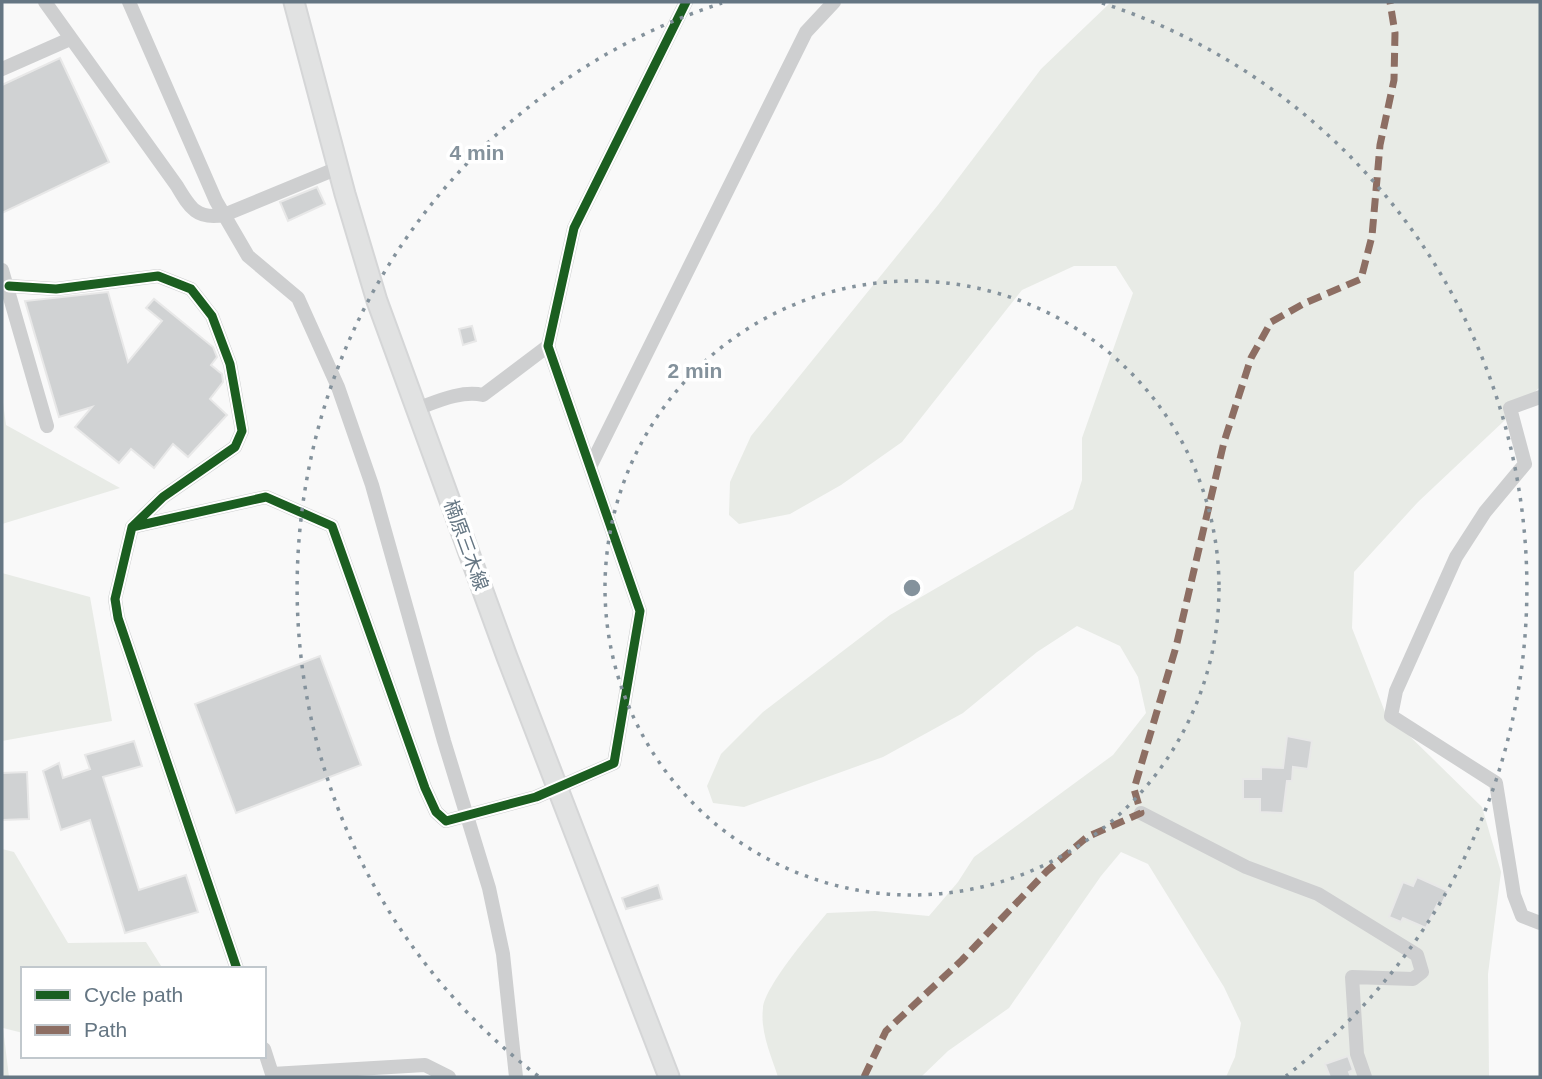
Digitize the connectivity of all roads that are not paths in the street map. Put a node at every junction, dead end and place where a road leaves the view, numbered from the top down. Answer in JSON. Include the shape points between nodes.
{"nodes":[{"id":1,"x":45,"y":2,"type":"edge"},
{"id":2,"x":129,"y":2,"type":"edge"},
{"id":3,"x":294,"y":2,"type":"edge"},
{"id":4,"x":686,"y":2,"type":"edge"},
{"id":5,"x":834,"y":2,"type":"edge"},
{"id":6,"x":70,"y":38,"type":"junction"},
{"id":7,"x":2,"y":69,"type":"edge"},
{"id":8,"x":338,"y":168,"type":"junction"},
{"id":9,"x":224,"y":215,"type":"junction"},
{"id":10,"x":2,"y":270,"type":"edge"},
{"id":11,"x":9,"y":286,"type":"junction"},
{"id":12,"x":548,"y":346,"type":"junction"},
{"id":13,"x":1540,"y":397,"type":"edge"},
{"id":14,"x":415,"y":409,"type":"junction"},
{"id":15,"x":47,"y":426,"type":"dead end"},
{"id":16,"x":590,"y":467,"type":"junction"},
{"id":17,"x":132,"y":527,"type":"junction"},
{"id":18,"x":558,"y":788,"type":"junction"},
{"id":19,"x":1141,"y":813,"type":"dead end"},
{"id":20,"x":467,"y":817,"type":"junction"},
{"id":21,"x":1540,"y":923,"type":"edge"},
{"id":22,"x":236,"y":967,"type":"edge"},
{"id":23,"x":266,"y":1055,"type":"edge"},
{"id":24,"x":273,"y":1075,"type":"edge"},
{"id":25,"x":449,"y":1077,"type":"edge"},
{"id":26,"x":516,"y":1077,"type":"edge"},
{"id":27,"x":669,"y":1077,"type":"edge"},
{"id":28,"x":1365,"y":1077,"type":"edge"}],
"edges":[{"from":1,"to":6,"type":"street"},
{"from":2,"to":9,"type":"street"},
{"from":3,"to":8,"type":"main road","name":"楠原三木線"},
{"from":4,"to":12,"type":"street","via":[[574,228]]},
{"from":5,"to":16,"type":"street","via":[[806,32]]},
{"from":6,"to":7,"type":"street"},
{"from":6,"to":9,"type":"street","via":[[191,211],[208,218]]},
{"from":8,"to":9,"type":"street"},
{"from":8,"to":14,"type":"main road","name":"楠原三木線"},
{"from":9,"to":20,"type":"street","via":[[248,256],[299,298],[338,387],[372,485]]},
{"from":10,"to":11,"type":"street"},
{"from":11,"to":15,"type":"street"},
{"from":11,"to":17,"type":"street","via":[[55,289],[158,276],[191,289],[212,316],[230,364],[242,431],[235,447],[163,497]]},
{"from":12,"to":14,"type":"street","via":[[483,395],[474,393]]},
{"from":12,"to":16,"type":"street"},
{"from":13,"to":21,"type":"street","via":[[1510,408],[1525,464],[1485,512],[1456,557],[1396,691],[1391,716],[1496,783],[1514,895],[1522,916]]},
{"from":14,"to":18,"type":"main road","name":"楠原三木線"},
{"from":16,"to":18,"type":"street","via":[[640,611],[614,763]]},
{"from":17,"to":20,"type":"street","via":[[266,496],[332,526],[425,788],[446,821]]},
{"from":17,"to":22,"type":"street","via":[[115,599],[118,618]]},
{"from":18,"to":20,"type":"street"},
{"from":18,"to":27,"type":"main road","name":"楠原三木線"},
{"from":19,"to":28,"type":"street","via":[[1246,867],[1318,894],[1417,955],[1422,972],[1413,979],[1352,977],[1357,1054]]},
{"from":20,"to":26,"type":"street","via":[[503,954]]},
{"from":23,"to":24,"type":"street"},
{"from":24,"to":25,"type":"street","via":[[425,1065]]}]}
